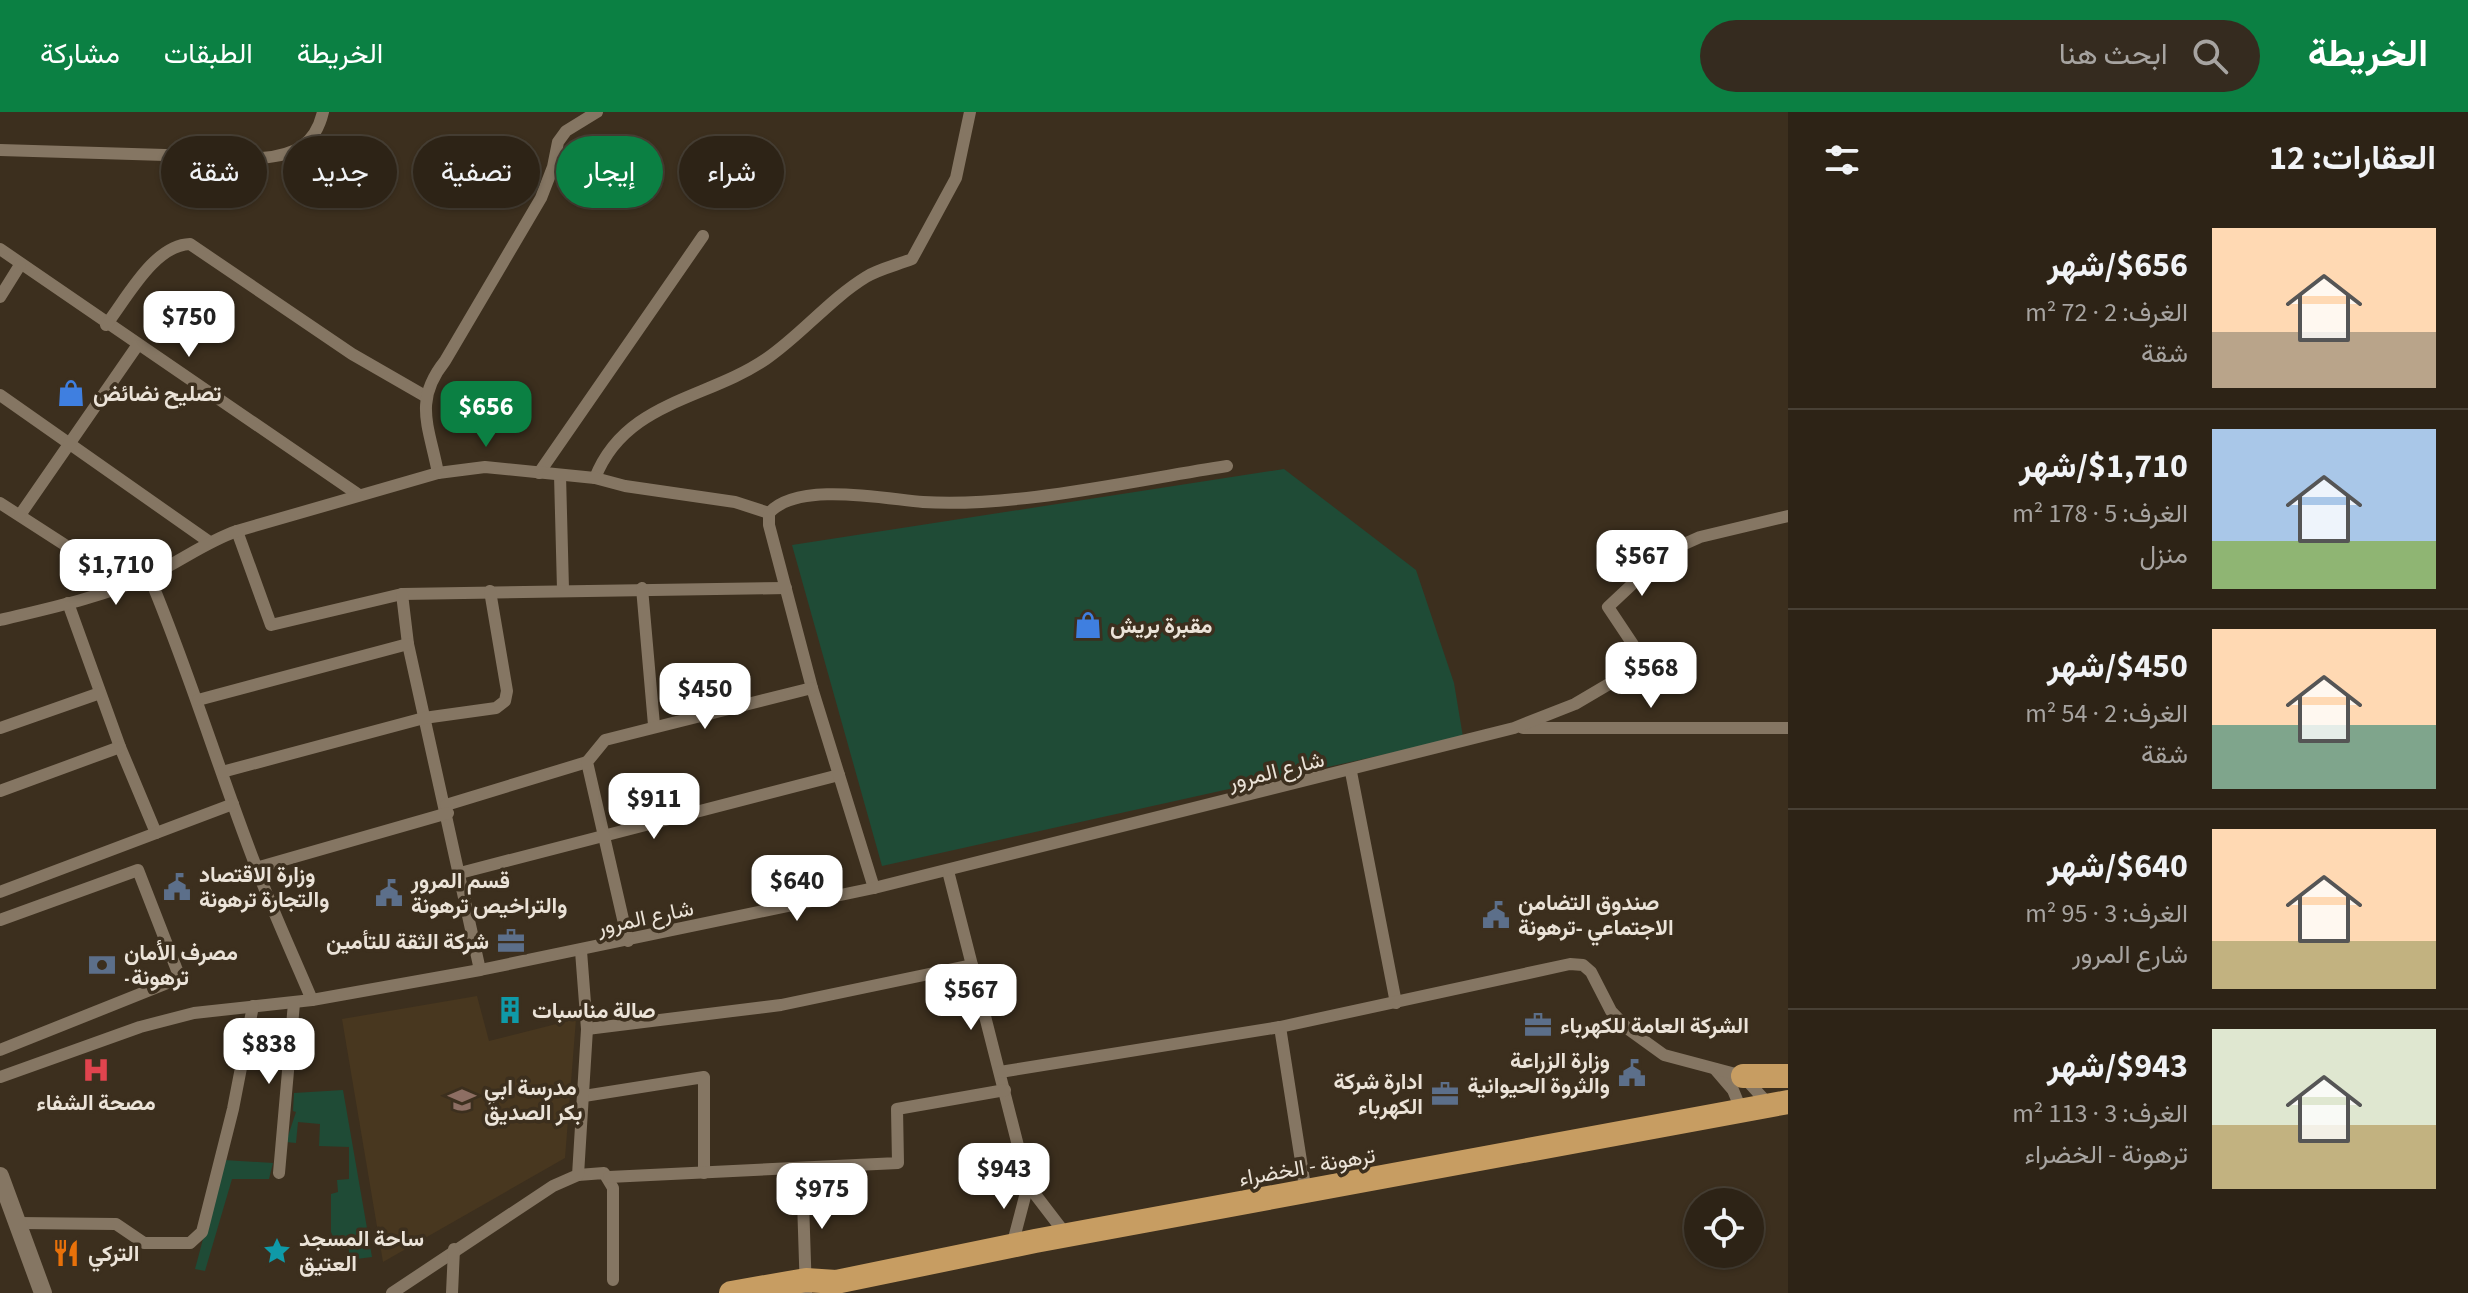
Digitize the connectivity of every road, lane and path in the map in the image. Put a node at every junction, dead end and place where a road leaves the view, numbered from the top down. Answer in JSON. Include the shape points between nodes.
{"nodes":[{"id":1,"x":323,"y":112,"type":"edge"},
{"id":2,"x":597,"y":112,"type":"edge"},
{"id":3,"x":970,"y":112,"type":"edge"},
{"id":4,"x":0,"y":150,"type":"edge"},
{"id":5,"x":703,"y":236,"type":"dead end"},
{"id":6,"x":0,"y":249,"type":"edge"},
{"id":7,"x":20,"y":265,"type":"junction"},
{"id":8,"x":0,"y":297,"type":"edge"},
{"id":9,"x":106,"y":325,"type":"junction"},
{"id":10,"x":137,"y":346,"type":"junction"},
{"id":11,"x":0,"y":395,"type":"edge"},
{"id":12,"x":425,"y":396,"type":"junction"},
{"id":13,"x":70,"y":443,"type":"junction"},
{"id":14,"x":1227,"y":466,"type":"dead end"},
{"id":15,"x":438,"y":473,"type":"junction"},
{"id":16,"x":539,"y":473,"type":"junction"},
{"id":17,"x":560,"y":475,"type":"junction"},
{"id":18,"x":595,"y":478,"type":"junction"},
{"id":19,"x":359,"y":495,"type":"junction"},
{"id":20,"x":0,"y":503,"type":"edge"},
{"id":21,"x":769,"y":513,"type":"junction"},
{"id":22,"x":20,"y":515,"type":"junction"},
{"id":23,"x":1788,"y":516,"type":"edge"},
{"id":24,"x":237,"y":531,"type":"junction"},
{"id":25,"x":208,"y":541,"type":"junction"},
{"id":26,"x":149,"y":576,"type":"junction"},
{"id":27,"x":127,"y":585,"type":"junction"},
{"id":28,"x":642,"y":588,"type":"junction"},
{"id":29,"x":786,"y":588,"type":"junction"},
{"id":30,"x":563,"y":589,"type":"junction"},
{"id":31,"x":490,"y":591,"type":"junction"},
{"id":32,"x":402,"y":594,"type":"junction"},
{"id":33,"x":68,"y":603,"type":"junction"},
{"id":34,"x":0,"y":620,"type":"edge"},
{"id":35,"x":408,"y":644,"type":"junction"},
{"id":36,"x":812,"y":688,"type":"junction"},
{"id":37,"x":100,"y":693,"type":"junction"},
{"id":38,"x":198,"y":700,"type":"junction"},
{"id":39,"x":424,"y":718,"type":"junction"},
{"id":40,"x":654,"y":725,"type":"junction"},
{"id":41,"x":0,"y":728,"type":"edge"},
{"id":42,"x":1514,"y":728,"type":"junction"},
{"id":43,"x":1788,"y":728,"type":"edge"},
{"id":44,"x":120,"y":747,"type":"junction"},
{"id":45,"x":587,"y":762,"type":"junction"},
{"id":46,"x":222,"y":772,"type":"junction"},
{"id":47,"x":1351,"y":772,"type":"junction"},
{"id":48,"x":839,"y":775,"type":"junction"},
{"id":49,"x":0,"y":791,"type":"edge"},
{"id":50,"x":233,"y":804,"type":"junction"},
{"id":51,"x":447,"y":809,"type":"junction"},
{"id":52,"x":156,"y":833,"type":"junction"},
{"id":53,"x":604,"y":835,"type":"junction"},
{"id":54,"x":256,"y":868,"type":"junction"},
{"id":55,"x":948,"y":871,"type":"junction"},
{"id":56,"x":460,"y":873,"type":"junction"},
{"id":57,"x":874,"y":888,"type":"junction"},
{"id":58,"x":0,"y":892,"type":"edge"},
{"id":59,"x":0,"y":920,"type":"edge"},
{"id":60,"x":628,"y":941,"type":"junction"},
{"id":61,"x":581,"y":951,"type":"junction"},
{"id":62,"x":972,"y":965,"type":"junction"},
{"id":63,"x":480,"y":970,"type":"junction"},
{"id":64,"x":312,"y":1000,"type":"junction"},
{"id":65,"x":294,"y":1003,"type":"junction"},
{"id":66,"x":1396,"y":1003,"type":"junction"},
{"id":67,"x":253,"y":1006,"type":"junction"},
{"id":68,"x":1280,"y":1027,"type":"junction"},
{"id":69,"x":587,"y":1029,"type":"junction"},
{"id":70,"x":0,"y":1049,"type":"edge"},
{"id":71,"x":1715,"y":1069,"type":"junction"},
{"id":72,"x":1000,"y":1072,"type":"junction"},
{"id":73,"x":1743,"y":1076,"type":"junction"},
{"id":74,"x":1788,"y":1076,"type":"edge"},
{"id":75,"x":0,"y":1077,"type":"edge"},
{"id":76,"x":1005,"y":1090,"type":"junction"},
{"id":77,"x":584,"y":1096,"type":"junction"},
{"id":78,"x":1779,"y":1104,"type":"edge"},
{"id":79,"x":1742,"y":1112,"type":"junction"},
{"id":80,"x":802,"y":1170,"type":"junction"},
{"id":81,"x":279,"y":1173,"type":"dead end"},
{"id":82,"x":704,"y":1173,"type":"junction"},
{"id":83,"x":578,"y":1175,"type":"junction"},
{"id":84,"x":0,"y":1176,"type":"edge"},
{"id":85,"x":609,"y":1177,"type":"junction"},
{"id":86,"x":1028,"y":1185,"type":"junction"},
{"id":87,"x":1306,"y":1193,"type":"junction"},
{"id":88,"x":18,"y":1223,"type":"junction"},
{"id":89,"x":1067,"y":1236,"type":"junction"},
{"id":90,"x":1012,"y":1246,"type":"junction"},
{"id":91,"x":454,"y":1249,"type":"junction"},
{"id":92,"x":613,"y":1280,"type":"dead end"},
{"id":93,"x":816,"y":1287,"type":"edge"},
{"id":94,"x":43,"y":1293,"type":"edge"},
{"id":95,"x":392,"y":1293,"type":"edge"},
{"id":96,"x":452,"y":1293,"type":"edge"},
{"id":97,"x":731,"y":1293,"type":"edge"}],
"edges":[{"from":1,"to":4,"type":"street","via":[[320,126],[301,150],[273,157]]},
{"from":2,"to":12,"type":"street","via":[[558,142],[541,198]]},
{"from":3,"to":18,"type":"street","via":[[956,178],[912,259],[867,276],[765,360],[667,405],[619,437],[604,454]]},
{"from":5,"to":16,"type":"street"},
{"from":6,"to":7,"type":"street"},
{"from":7,"to":8,"type":"street"},
{"from":7,"to":9,"type":"street"},
{"from":9,"to":10,"type":"street"},
{"from":9,"to":12,"type":"street","via":[[163,253],[190,244],[352,354]]},
{"from":10,"to":13,"type":"street"},
{"from":10,"to":19,"type":"street"},
{"from":11,"to":13,"type":"street"},
{"from":12,"to":15,"type":"street"},
{"from":13,"to":22,"type":"street"},
{"from":13,"to":25,"type":"street"},
{"from":14,"to":21,"type":"street","via":[[975,500],[816,496],[775,506]]},
{"from":15,"to":16,"type":"street","via":[[485,467]]},
{"from":15,"to":19,"type":"street"},
{"from":16,"to":17,"type":"street"},
{"from":17,"to":18,"type":"street"},
{"from":17,"to":30,"type":"street"},
{"from":18,"to":21,"type":"street","via":[[735,502]]},
{"from":19,"to":24,"type":"street"},
{"from":20,"to":22,"type":"street"},
{"from":21,"to":29,"type":"street"},
{"from":22,"to":27,"type":"street"},
{"from":23,"to":42,"type":"street","name":"شارع المرور","via":[[1700,537],[1657,561],[1608,607],[1636,649],[1631,671],[1575,704]]},
{"from":24,"to":25,"type":"street"},
{"from":24,"to":32,"type":"street","via":[[271,625]]},
{"from":25,"to":26,"type":"street"},
{"from":26,"to":27,"type":"street"},
{"from":26,"to":38,"type":"street"},
{"from":27,"to":33,"type":"street"},
{"from":28,"to":29,"type":"street"},
{"from":28,"to":30,"type":"street"},
{"from":28,"to":40,"type":"street"},
{"from":29,"to":36,"type":"street"},
{"from":30,"to":31,"type":"street"},
{"from":31,"to":32,"type":"street"},
{"from":31,"to":39,"type":"street","via":[[505,701],[496,708]]},
{"from":32,"to":35,"type":"street"},
{"from":33,"to":34,"type":"street"},
{"from":33,"to":37,"type":"street"},
{"from":35,"to":38,"type":"street"},
{"from":35,"to":39,"type":"street"},
{"from":36,"to":40,"type":"street"},
{"from":36,"to":48,"type":"street"},
{"from":37,"to":41,"type":"street"},
{"from":37,"to":44,"type":"street"},
{"from":38,"to":46,"type":"street"},
{"from":39,"to":46,"type":"street"},
{"from":39,"to":51,"type":"street"},
{"from":40,"to":45,"type":"street","via":[[605,740]]},
{"from":42,"to":43,"type":"street"},
{"from":42,"to":47,"type":"street","name":"شارع المرور"},
{"from":44,"to":49,"type":"street"},
{"from":44,"to":52,"type":"street"},
{"from":45,"to":51,"type":"street"},
{"from":45,"to":53,"type":"street"},
{"from":46,"to":50,"type":"street"},
{"from":47,"to":55,"type":"street","name":"شارع المرور"},
{"from":47,"to":66,"type":"street"},
{"from":48,"to":53,"type":"street"},
{"from":48,"to":57,"type":"street"},
{"from":50,"to":52,"type":"street"},
{"from":50,"to":54,"type":"street"},
{"from":51,"to":54,"type":"street"},
{"from":51,"to":56,"type":"street"},
{"from":52,"to":58,"type":"street"},
{"from":53,"to":56,"type":"street"},
{"from":53,"to":60,"type":"street"},
{"from":54,"to":64,"type":"street"},
{"from":55,"to":57,"type":"street","name":"شارع المرور"},
{"from":55,"to":62,"type":"street"},
{"from":56,"to":63,"type":"street"},
{"from":57,"to":60,"type":"street","name":"شارع المرور"},
{"from":59,"to":70,"type":"street","via":[[138,870],[180,978]]},
{"from":60,"to":61,"type":"street","name":"شارع المرور"},
{"from":61,"to":63,"type":"street","name":"شارع المرور"},
{"from":61,"to":69,"type":"street"},
{"from":62,"to":69,"type":"street","via":[[781,1005]]},
{"from":62,"to":72,"type":"street"},
{"from":63,"to":64,"type":"street","name":"شارع المرور"},
{"from":64,"to":65,"type":"street","name":"شارع المرور"},
{"from":65,"to":67,"type":"street","name":"شارع المرور"},
{"from":65,"to":81,"type":"street"},
{"from":66,"to":68,"type":"street"},
{"from":66,"to":71,"type":"street","via":[[1583,965],[1628,1029],[1664,1055]]},
{"from":67,"to":75,"type":"street","name":"شارع المرور","via":[[140,1027]]},
{"from":67,"to":88,"type":"street","via":[[202,1232],[190,1243],[144,1243],[116,1224]]},
{"from":68,"to":72,"type":"street"},
{"from":68,"to":87,"type":"street"},
{"from":69,"to":77,"type":"street"},
{"from":71,"to":73,"type":"street"},
{"from":71,"to":79,"type":"street","via":[[1733,1090]]},
{"from":72,"to":76,"type":"street"},
{"from":73,"to":74,"type":"highway"},
{"from":73,"to":78,"type":"street"},
{"from":76,"to":80,"type":"street","via":[[897,1109],[898,1163]]},
{"from":76,"to":86,"type":"street"},
{"from":77,"to":82,"type":"street","via":[[704,1077]]},
{"from":77,"to":83,"type":"street"},
{"from":78,"to":79,"type":"highway","name":"ترهونة - الخضراء"},
{"from":79,"to":87,"type":"highway","name":"ترهونة - الخضراء"},
{"from":80,"to":82,"type":"street"},
{"from":80,"to":93,"type":"street"},
{"from":82,"to":85,"type":"street"},
{"from":83,"to":85,"type":"street"},
{"from":83,"to":91,"type":"street"},
{"from":84,"to":88,"type":"street"},
{"from":85,"to":92,"type":"street"},
{"from":86,"to":89,"type":"street"},
{"from":86,"to":90,"type":"street"},
{"from":87,"to":89,"type":"highway","name":"ترهونة - الخضراء"},
{"from":88,"to":94,"type":"street"},
{"from":89,"to":90,"type":"highway","name":"ترهونة - الخضراء"},
{"from":90,"to":93,"type":"highway","name":"ترهونة - الخضراء"},
{"from":91,"to":95,"type":"street"},
{"from":91,"to":96,"type":"street"},
{"from":93,"to":97,"type":"highway","name":"ترهونة - الخضراء"}]}
